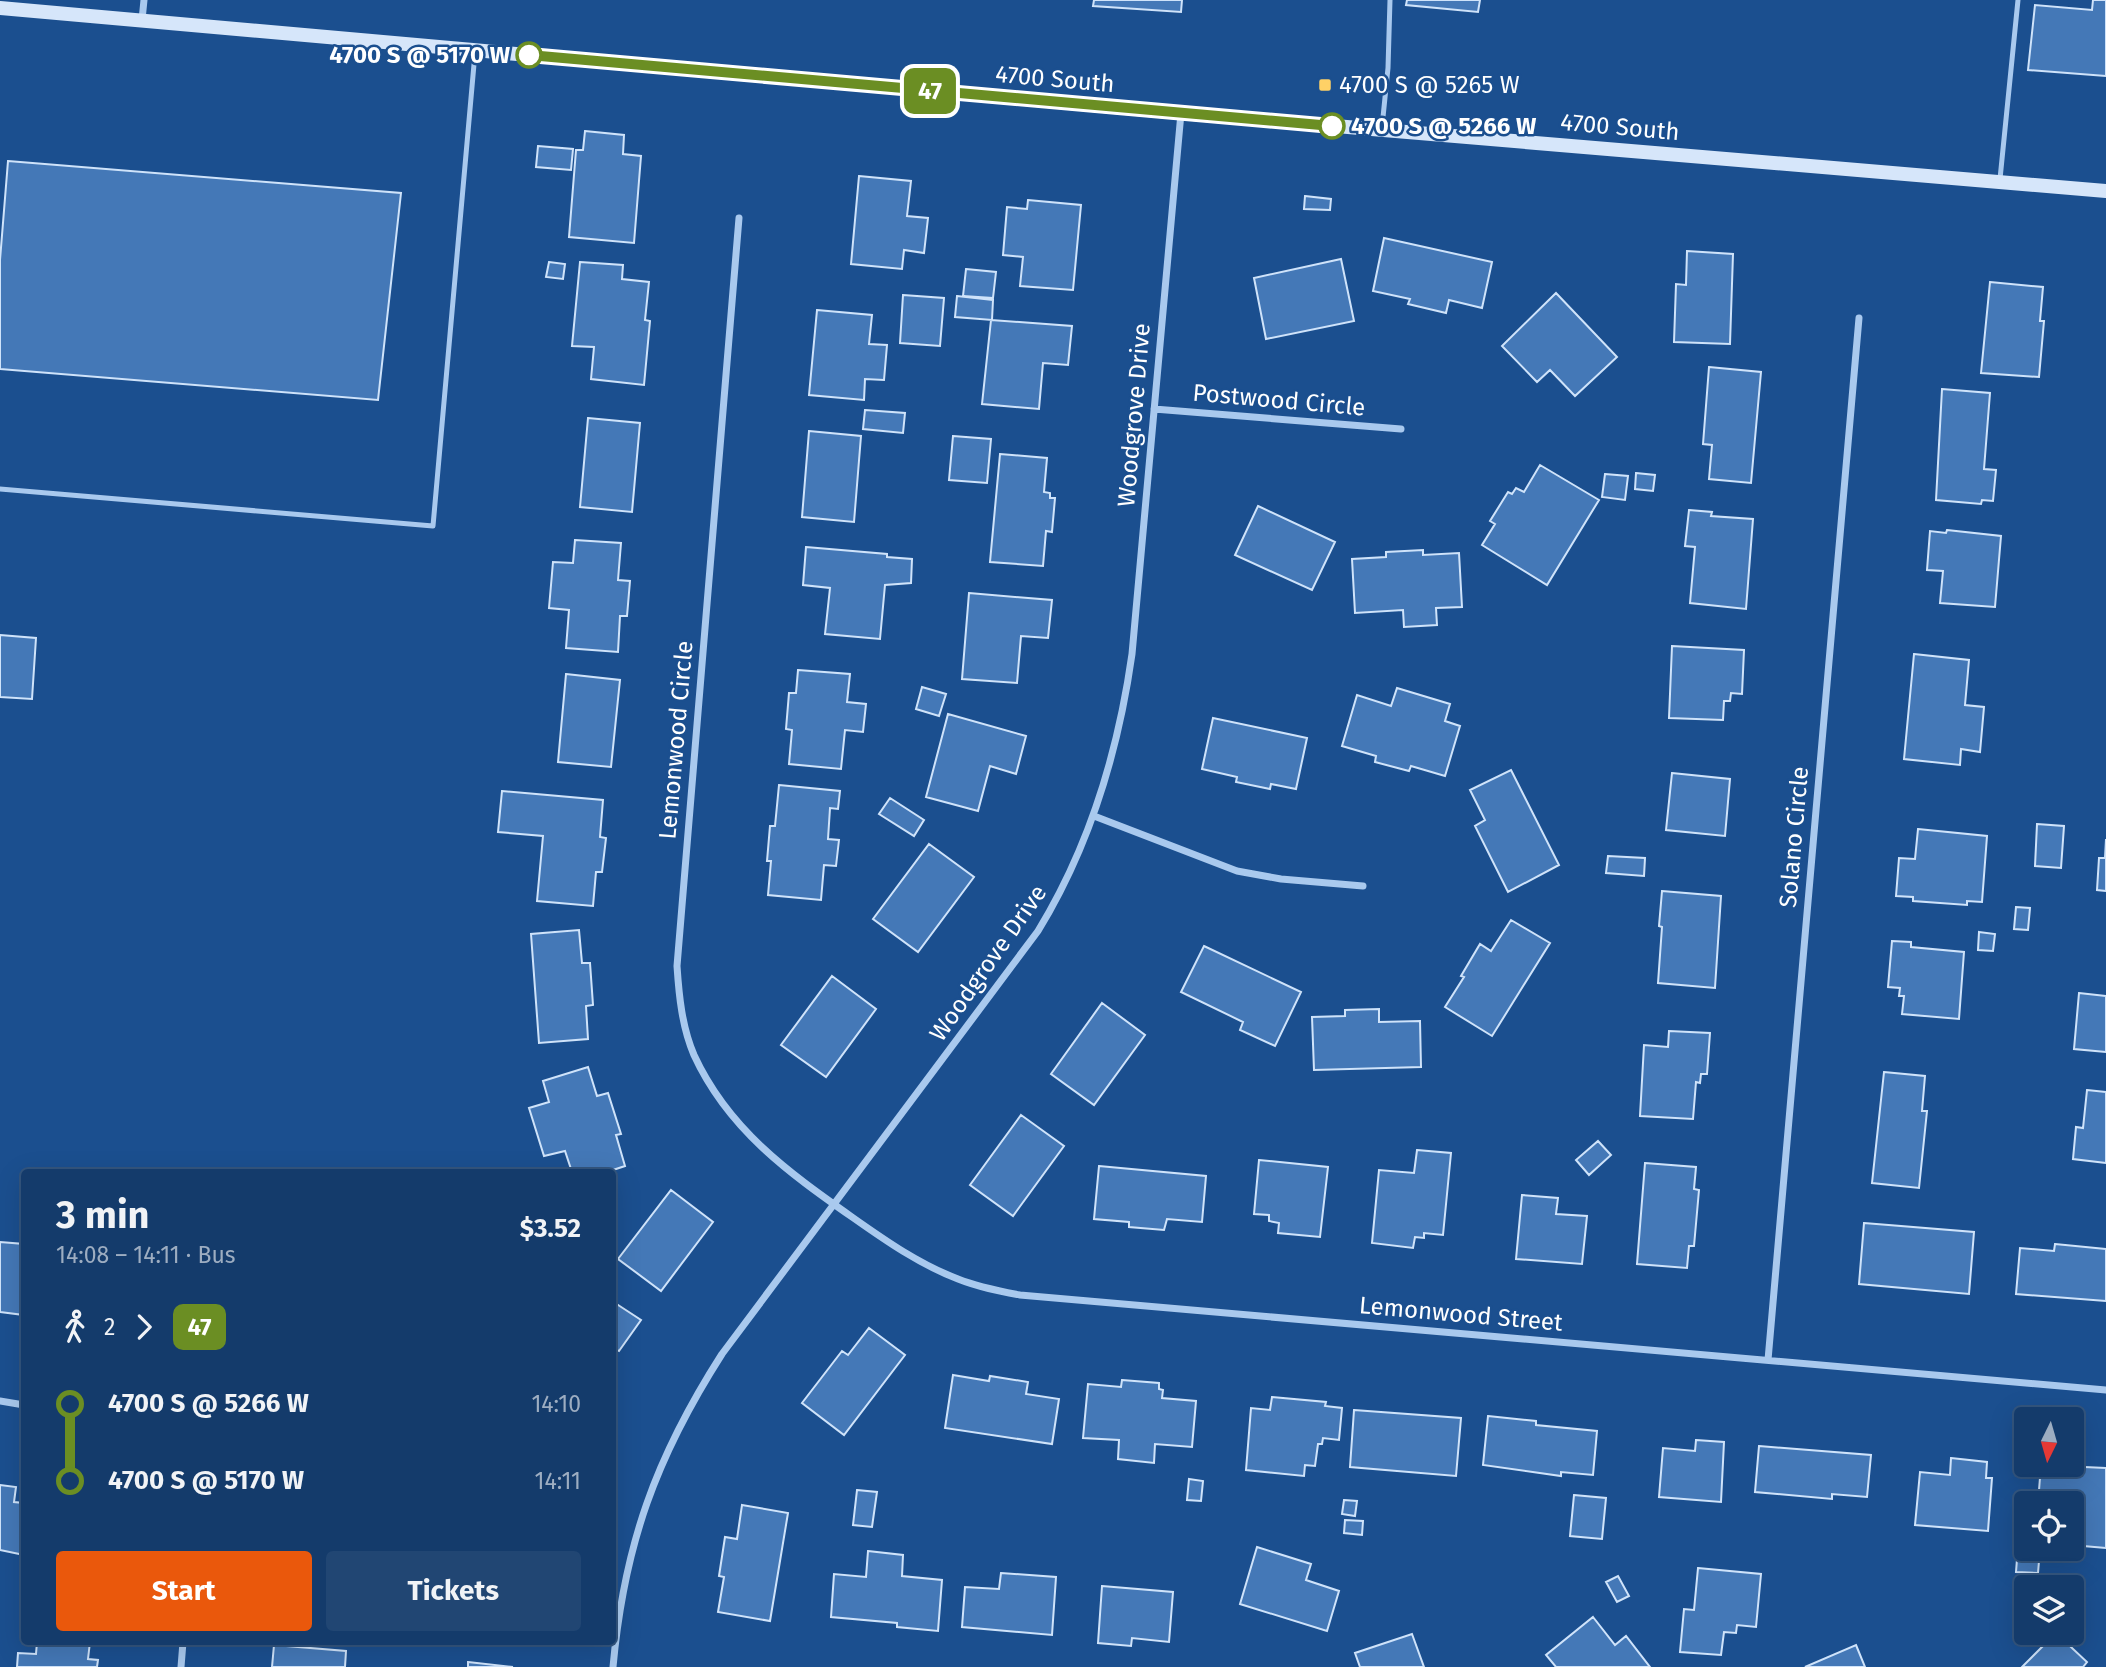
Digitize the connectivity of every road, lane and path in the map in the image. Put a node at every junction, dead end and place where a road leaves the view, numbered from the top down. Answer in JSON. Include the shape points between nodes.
{"nodes":[{"id":1,"x":144,"y":0,"type":"edge"},
{"id":2,"x":1390,"y":0,"type":"edge"},
{"id":3,"x":2018,"y":0,"type":"edge"},
{"id":4,"x":0,"y":8,"type":"edge"},
{"id":5,"x":142,"y":21,"type":"junction"},
{"id":6,"x":475,"y":50,"type":"junction"},
{"id":7,"x":1181,"y":113,"type":"junction"},
{"id":8,"x":1382,"y":130,"type":"junction"},
{"id":9,"x":2000,"y":182,"type":"junction"},
{"id":10,"x":2106,"y":191,"type":"edge"},
{"id":11,"x":739,"y":218,"type":"dead end"},
{"id":12,"x":1859,"y":318,"type":"dead end"},
{"id":13,"x":1154,"y":410,"type":"junction"},
{"id":14,"x":1401,"y":429,"type":"dead end"},
{"id":15,"x":0,"y":489,"type":"edge"},
{"id":16,"x":1094,"y":816,"type":"junction"},
{"id":17,"x":1363,"y":886,"type":"dead end"},
{"id":18,"x":835,"y":1205,"type":"junction"},
{"id":19,"x":1768,"y":1360,"type":"junction"},
{"id":20,"x":2106,"y":1390,"type":"edge"},
{"id":21,"x":0,"y":1401,"type":"edge"},
{"id":22,"x":21,"y":1404,"type":"edge"},
{"id":23,"x":616,"y":1641,"type":"edge"},
{"id":24,"x":183,"y":1645,"type":"edge"},
{"id":25,"x":616,"y":1645,"type":"edge"},
{"id":26,"x":181,"y":1667,"type":"edge"},
{"id":27,"x":613,"y":1667,"type":"edge"}],
"edges":[{"from":1,"to":5,"type":"street"},
{"from":2,"to":8,"type":"lane"},
{"from":3,"to":9,"type":"lane"},
{"from":4,"to":5,"type":"main road","name":"4700 South"},
{"from":5,"to":6,"type":"main road","name":"4700 South"},
{"from":6,"to":7,"type":"main road","name":"4700 South"},
{"from":6,"to":15,"type":"lane","via":[[433,526]]},
{"from":7,"to":8,"type":"main road","name":"4700 South"},
{"from":7,"to":13,"type":"street","name":"Woodgrove Drive"},
{"from":8,"to":9,"type":"main road","name":"4700 South"},
{"from":9,"to":10,"type":"main road","name":"4700 South"},
{"from":11,"to":18,"type":"street","name":"Lemonwood Circle","via":[[679,935],[679,996],[694,1054],[726,1108],[770,1156]]},
{"from":12,"to":19,"type":"street","name":"Solano Circle"},
{"from":13,"to":14,"type":"street","name":"Postwood Circle"},
{"from":13,"to":16,"type":"street","name":"Woodgrove Drive","via":[[1126,693]]},
{"from":16,"to":17,"type":"street","via":[[1237,871]]},
{"from":16,"to":18,"type":"street","name":"Woodgrove Drive","via":[[1038,932]]},
{"from":18,"to":19,"type":"street","name":"Lemonwood Street","via":[[930,1267],[959,1280],[1020,1295]]},
{"from":18,"to":23,"type":"street","name":"Woodgrove Drive","via":[[722,1354],[661,1463],[627,1572]]},
{"from":19,"to":20,"type":"street","name":"Lemonwood Street"},
{"from":21,"to":22,"type":"street"},
{"from":24,"to":26,"type":"street"},
{"from":25,"to":27,"type":"street","name":"Woodgrove Drive"}]}
